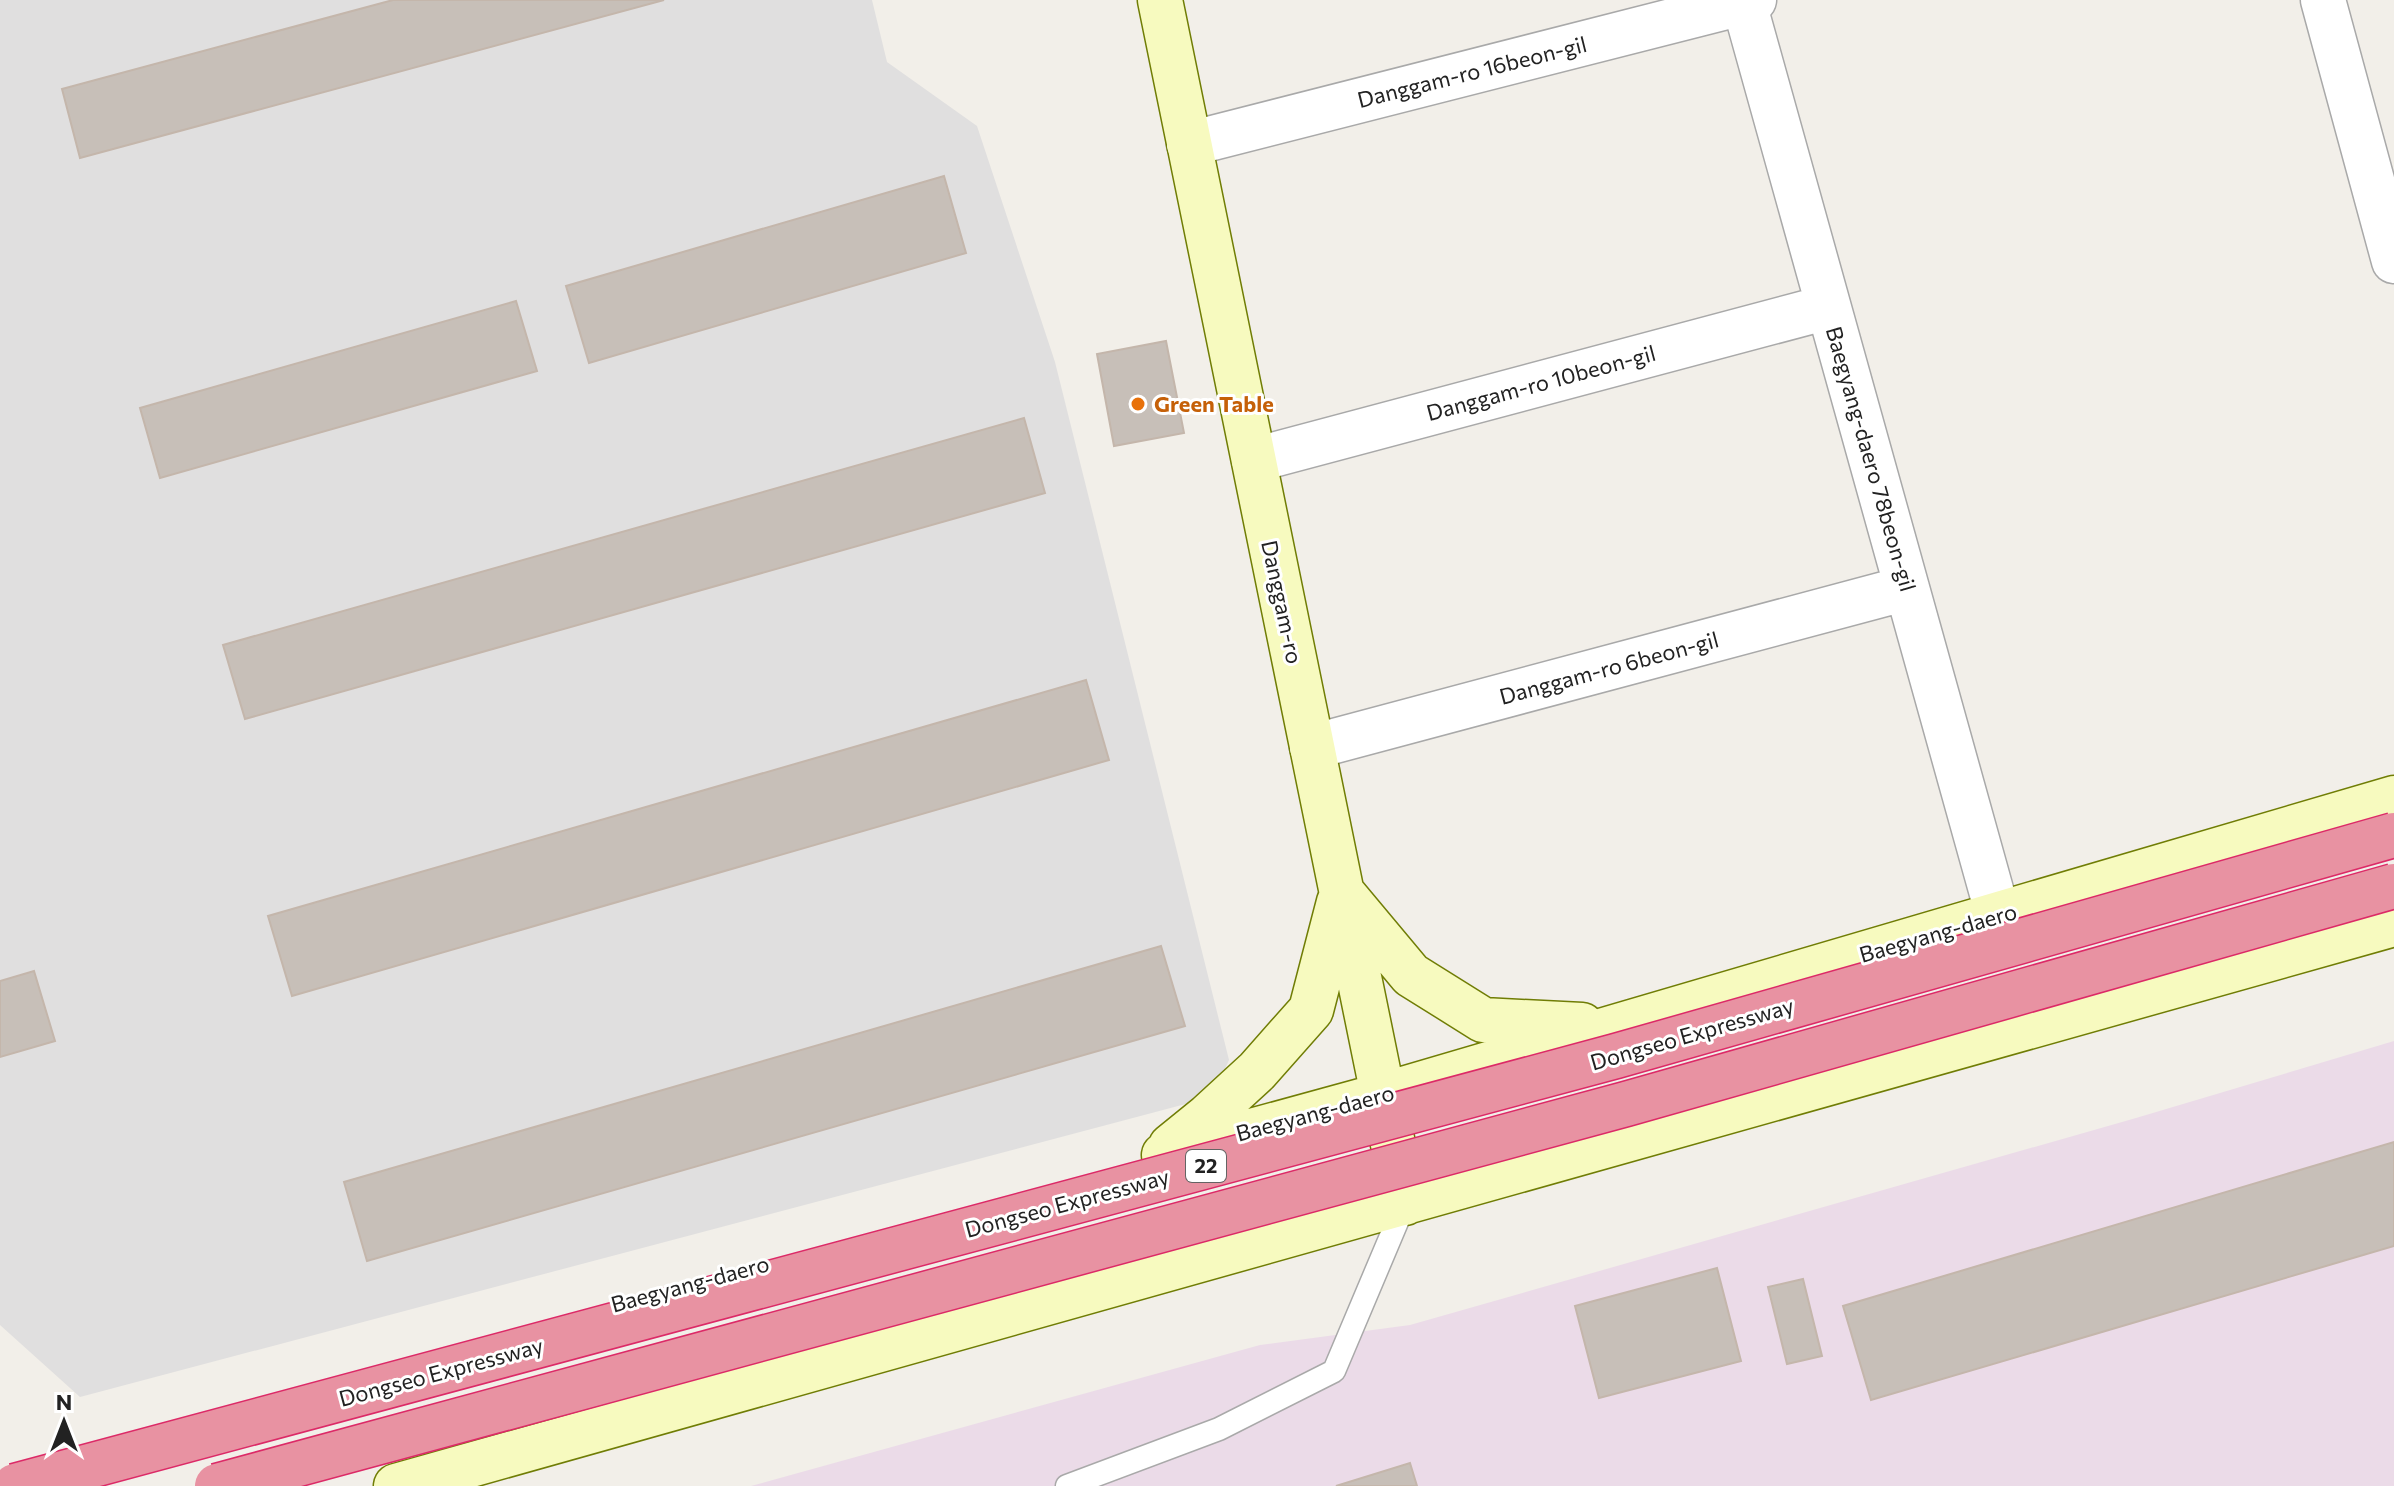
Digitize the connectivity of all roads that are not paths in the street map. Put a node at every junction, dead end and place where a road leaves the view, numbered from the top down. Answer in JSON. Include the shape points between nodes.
{"nodes":[{"id":1,"x":1160,"y":0,"type":"edge"},
{"id":2,"x":2323,"y":0,"type":"edge"},
{"id":3,"x":1749,"y":2,"type":"edge"},
{"id":4,"x":1189,"y":144,"type":"junction"},
{"id":5,"x":2394,"y":261,"type":"edge"},
{"id":6,"x":1828,"y":307,"type":"junction"},
{"id":7,"x":1254,"y":460,"type":"junction"},
{"id":8,"x":1907,"y":588,"type":"junction"},
{"id":9,"x":1312,"y":747,"type":"junction"},
{"id":10,"x":2394,"y":798,"type":"edge"},
{"id":11,"x":2394,"y":835,"type":"edge"},
{"id":12,"x":2394,"y":886,"type":"edge"},
{"id":13,"x":1342,"y":892,"type":"junction"},
{"id":14,"x":1998,"y":915,"type":"junction"},
{"id":15,"x":2394,"y":924,"type":"edge"},
{"id":16,"x":1616,"y":1027,"type":"junction"},
{"id":17,"x":1383,"y":1095,"type":"junction"},
{"id":18,"x":1157,"y":1157,"type":"junction"},
{"id":19,"x":1405,"y":1203,"type":"junction"},
{"id":20,"x":0,"y":1472,"type":"edge"},
{"id":21,"x":15,"y":1486,"type":"edge"},
{"id":22,"x":217,"y":1486,"type":"edge"},
{"id":23,"x":396,"y":1486,"type":"edge"},
{"id":24,"x":1067,"y":1486,"type":"edge"}],
"edges":[{"from":1,"to":4,"type":"main road","name":"Danggam-ro"},
{"from":2,"to":5,"type":"street"},
{"from":3,"to":4,"type":"street","name":"Danggam-ro 16beon-gil"},
{"from":3,"to":6,"type":"street","name":"Baegyang-daero 78beon-gil"},
{"from":4,"to":7,"type":"main road","name":"Danggam-ro"},
{"from":6,"to":7,"type":"street","name":"Danggam-ro 10beon-gil"},
{"from":6,"to":8,"type":"street","name":"Baegyang-daero 78beon-gil"},
{"from":7,"to":9,"type":"main road","name":"Danggam-ro"},
{"from":8,"to":9,"type":"street","name":"Danggam-ro 6beon-gil"},
{"from":8,"to":14,"type":"street","name":"Baegyang-daero 78beon-gil"},
{"from":9,"to":13,"type":"main road","name":"Danggam-ro"},
{"from":10,"to":14,"type":"main road","name":"Baegyang-daero"},
{"from":11,"to":21,"type":"highway","name":"Dongseo Expressway","number":"22","bridge":true,"via":[[1601,1060]]},
{"from":12,"to":22,"type":"highway","number":"22","bridge":true,"via":[[1626,1104]]},
{"from":13,"to":16,"type":"main road","via":[[1411,975],[1483,1020]]},
{"from":13,"to":17,"type":"main road","name":"Danggam-ro"},
{"from":13,"to":18,"type":"main road","via":[[1311,1010],[1257,1071]]},
{"from":14,"to":16,"type":"main road","name":"Baegyang-daero"},
{"from":15,"to":19,"type":"main road"},
{"from":16,"to":17,"type":"main road","name":"Baegyang-daero"},
{"from":17,"to":18,"type":"main road","name":"Baegyang-daero"},
{"from":17,"to":19,"type":"main road","name":"Danggam-ro"},
{"from":18,"to":20,"type":"main road","name":"Baegyang-daero"},
{"from":19,"to":23,"type":"main road"},
{"from":19,"to":24,"type":"lane","via":[[1334,1371],[1219,1429]]}]}
